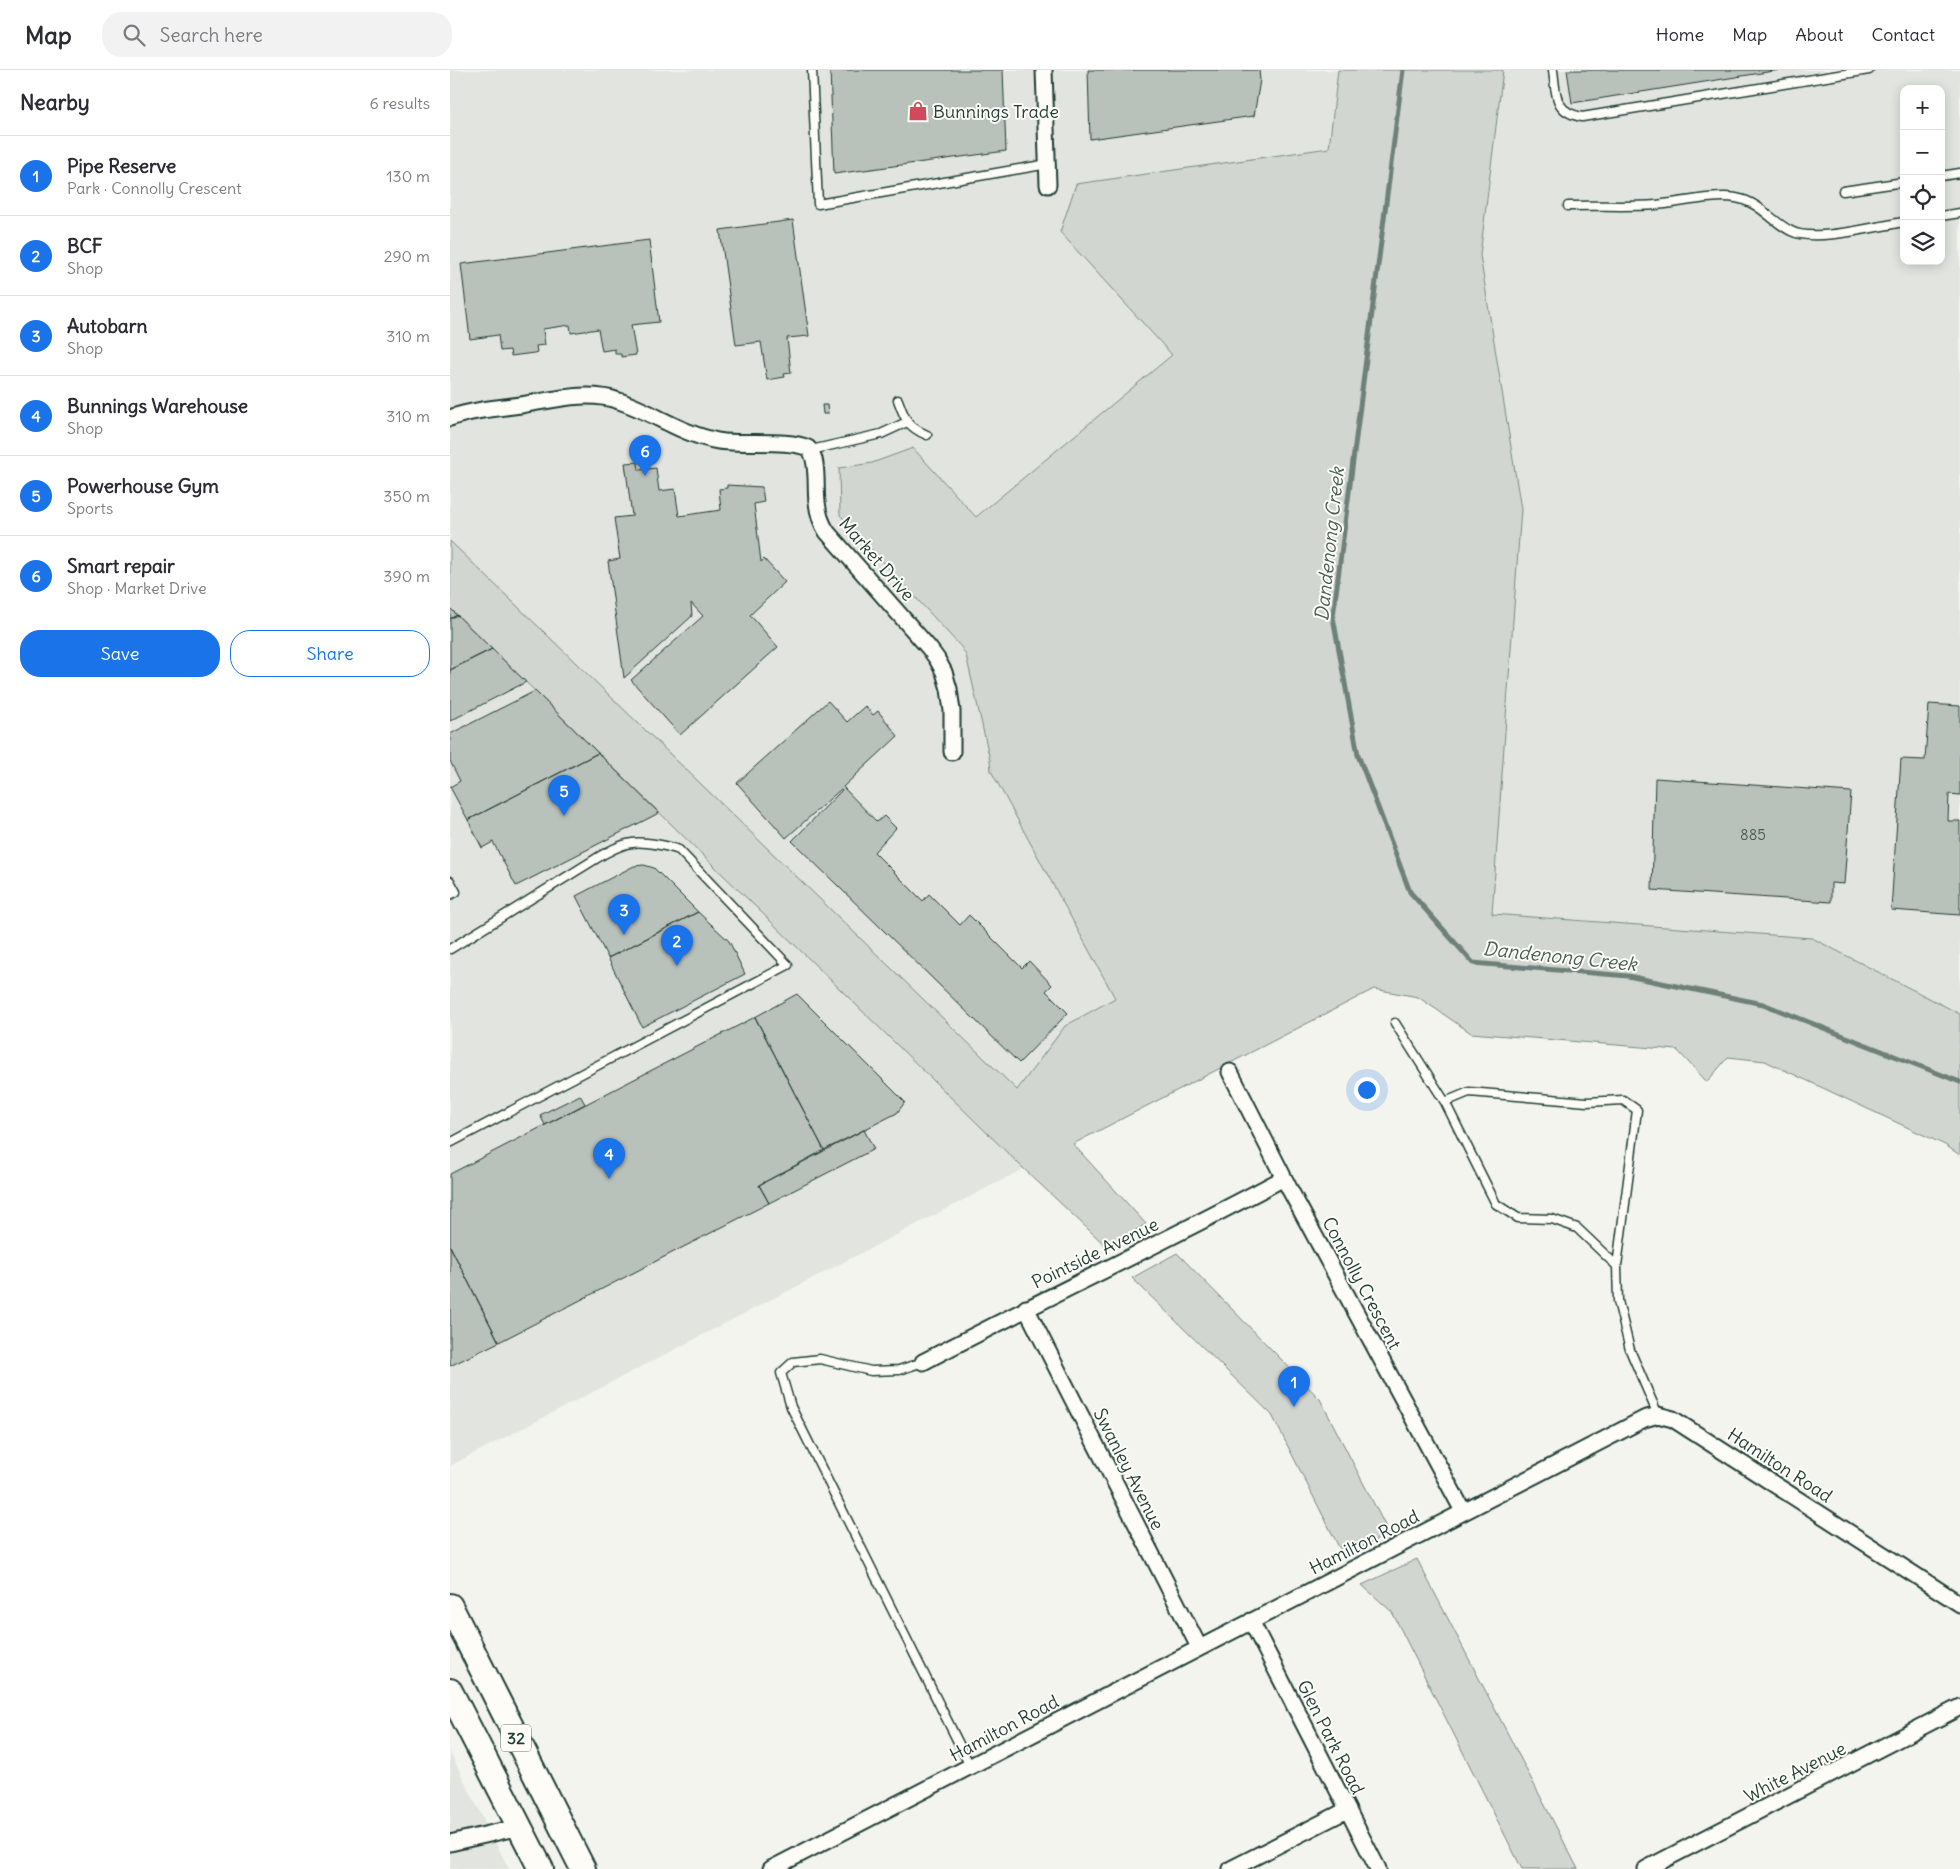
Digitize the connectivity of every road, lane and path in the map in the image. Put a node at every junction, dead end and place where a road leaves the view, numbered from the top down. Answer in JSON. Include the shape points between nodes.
{"nodes":[{"id":1,"x":812,"y":70,"type":"edge"},
{"id":2,"x":1044,"y":70,"type":"edge"},
{"id":3,"x":1553,"y":70,"type":"edge"},
{"id":4,"x":1869,"y":70,"type":"edge"},
{"id":5,"x":1048,"y":164,"type":"junction"},
{"id":6,"x":1960,"y":173,"type":"edge"},
{"id":7,"x":1945,"y":175,"type":"edge"},
{"id":8,"x":1900,"y":183,"type":"edge"},
{"id":9,"x":1048,"y":185,"type":"dead end"},
{"id":10,"x":1843,"y":191,"type":"dead end"},
{"id":11,"x":1568,"y":206,"type":"dead end"},
{"id":12,"x":1960,"y":213,"type":"edge"},
{"id":13,"x":1945,"y":215,"type":"edge"},
{"id":14,"x":1900,"y":223,"type":"edge"},
{"id":15,"x":898,"y":400,"type":"dead end"},
{"id":16,"x":450,"y":418,"type":"edge"},
{"id":17,"x":907,"y":422,"type":"junction"},
{"id":18,"x":927,"y":434,"type":"dead end"},
{"id":19,"x":811,"y":450,"type":"junction"},
{"id":20,"x":952,"y":752,"type":"dead end"},
{"id":21,"x":450,"y":881,"type":"edge"},
{"id":22,"x":450,"y":895,"type":"edge"},
{"id":23,"x":450,"y":949,"type":"edge"},
{"id":24,"x":1395,"y":1023,"type":"dead end"},
{"id":25,"x":1230,"y":1072,"type":"dead end"},
{"id":26,"x":1444,"y":1102,"type":"junction"},
{"id":27,"x":450,"y":1143,"type":"edge"},
{"id":28,"x":1284,"y":1178,"type":"junction"},
{"id":29,"x":1616,"y":1266,"type":"junction"},
{"id":30,"x":1026,"y":1308,"type":"junction"},
{"id":31,"x":923,"y":1362,"type":"joint"},
{"id":32,"x":1658,"y":1415,"type":"junction"},
{"id":33,"x":1463,"y":1511,"type":"junction"},
{"id":34,"x":1960,"y":1604,"type":"edge"},
{"id":35,"x":450,"y":1606,"type":"edge"},
{"id":36,"x":1251,"y":1621,"type":"junction"},
{"id":37,"x":1199,"y":1647,"type":"junction"},
{"id":38,"x":450,"y":1691,"type":"edge"},
{"id":39,"x":1960,"y":1707,"type":"edge"},
{"id":40,"x":970,"y":1766,"type":"junction"},
{"id":41,"x":1347,"y":1810,"type":"junction"},
{"id":42,"x":519,"y":1827,"type":"junction"},
{"id":43,"x":450,"y":1843,"type":"edge"},
{"id":44,"x":541,"y":1869,"type":"edge"},
{"id":45,"x":583,"y":1869,"type":"edge"},
{"id":46,"x":771,"y":1869,"type":"edge"},
{"id":47,"x":1231,"y":1869,"type":"edge"},
{"id":48,"x":1378,"y":1869,"type":"edge"},
{"id":49,"x":1646,"y":1869,"type":"edge"}],
"edges":[{"from":1,"to":5,"type":"lane","via":[[818,204]]},
{"from":2,"to":5,"type":"street"},
{"from":3,"to":4,"type":"lane","via":[[1557,98],[1563,110],[1572,116],[1582,117]]},
{"from":5,"to":9,"type":"street"},
{"from":6,"to":7,"type":"lane"},
{"from":8,"to":10,"type":"lane"},
{"from":11,"to":14,"type":"lane","via":[[1655,205],[1735,197],[1756,205],[1790,231],[1804,236]]},
{"from":12,"to":13,"type":"lane"},
{"from":15,"to":17,"type":"lane"},
{"from":16,"to":19,"type":"street","via":[[478,411],[594,396],[632,405],[679,430],[704,438],[798,445]]},
{"from":17,"to":18,"type":"lane"},
{"from":17,"to":19,"type":"lane","via":[[881,434]]},
{"from":19,"to":20,"type":"street","name":"Market Drive","via":[[817,503],[824,528],[929,648],[944,672],[952,711]]},
{"from":21,"to":22,"type":"lane","via":[[456,892]]},
{"from":23,"to":27,"type":"lane","via":[[602,855],[633,842],[680,850],[788,965]]},
{"from":24,"to":26,"type":"lane"},
{"from":25,"to":28,"type":"street","name":"Connolly Crescent"},
{"from":26,"to":29,"type":"lane","via":[[1496,1204],[1518,1218],[1552,1219],[1577,1228]]},
{"from":26,"to":29,"type":"lane","via":[[1469,1092],[1587,1102],[1623,1100],[1637,1110]]},
{"from":28,"to":30,"type":"street","name":"Pointside Avenue"},
{"from":28,"to":33,"type":"street","name":"Connolly Crescent"},
{"from":29,"to":32,"type":"lane","via":[[1618,1301],[1630,1350]]},
{"from":30,"to":31,"type":"street","name":"Pointside Avenue"},
{"from":30,"to":37,"type":"street","name":"Swanley Avenue"},
{"from":31,"to":40,"type":"lane","via":[[899,1370],[872,1370],[820,1359],[794,1362],[781,1373],[791,1406]]},
{"from":32,"to":33,"type":"street","name":"Hamilton Road","via":[[1644,1419]]},
{"from":32,"to":34,"type":"street","name":"Hamilton Road","via":[[1673,1419]]},
{"from":33,"to":36,"type":"street","name":"Hamilton Road"},
{"from":35,"to":45,"type":"main road","number":"32"},
{"from":36,"to":37,"type":"street","name":"Hamilton Road"},
{"from":36,"to":41,"type":"street","name":"Glen Park Road"},
{"from":37,"to":40,"type":"street","name":"Hamilton Road"},
{"from":38,"to":42,"type":"main road","number":"32"},
{"from":39,"to":49,"type":"street","name":"White Avenue"},
{"from":40,"to":46,"type":"street","name":"Hamilton Road"},
{"from":41,"to":47,"type":"street"},
{"from":41,"to":48,"type":"street","name":"Glen Park Road"},
{"from":42,"to":43,"type":"street"},
{"from":42,"to":44,"type":"main road","number":"32"}]}
